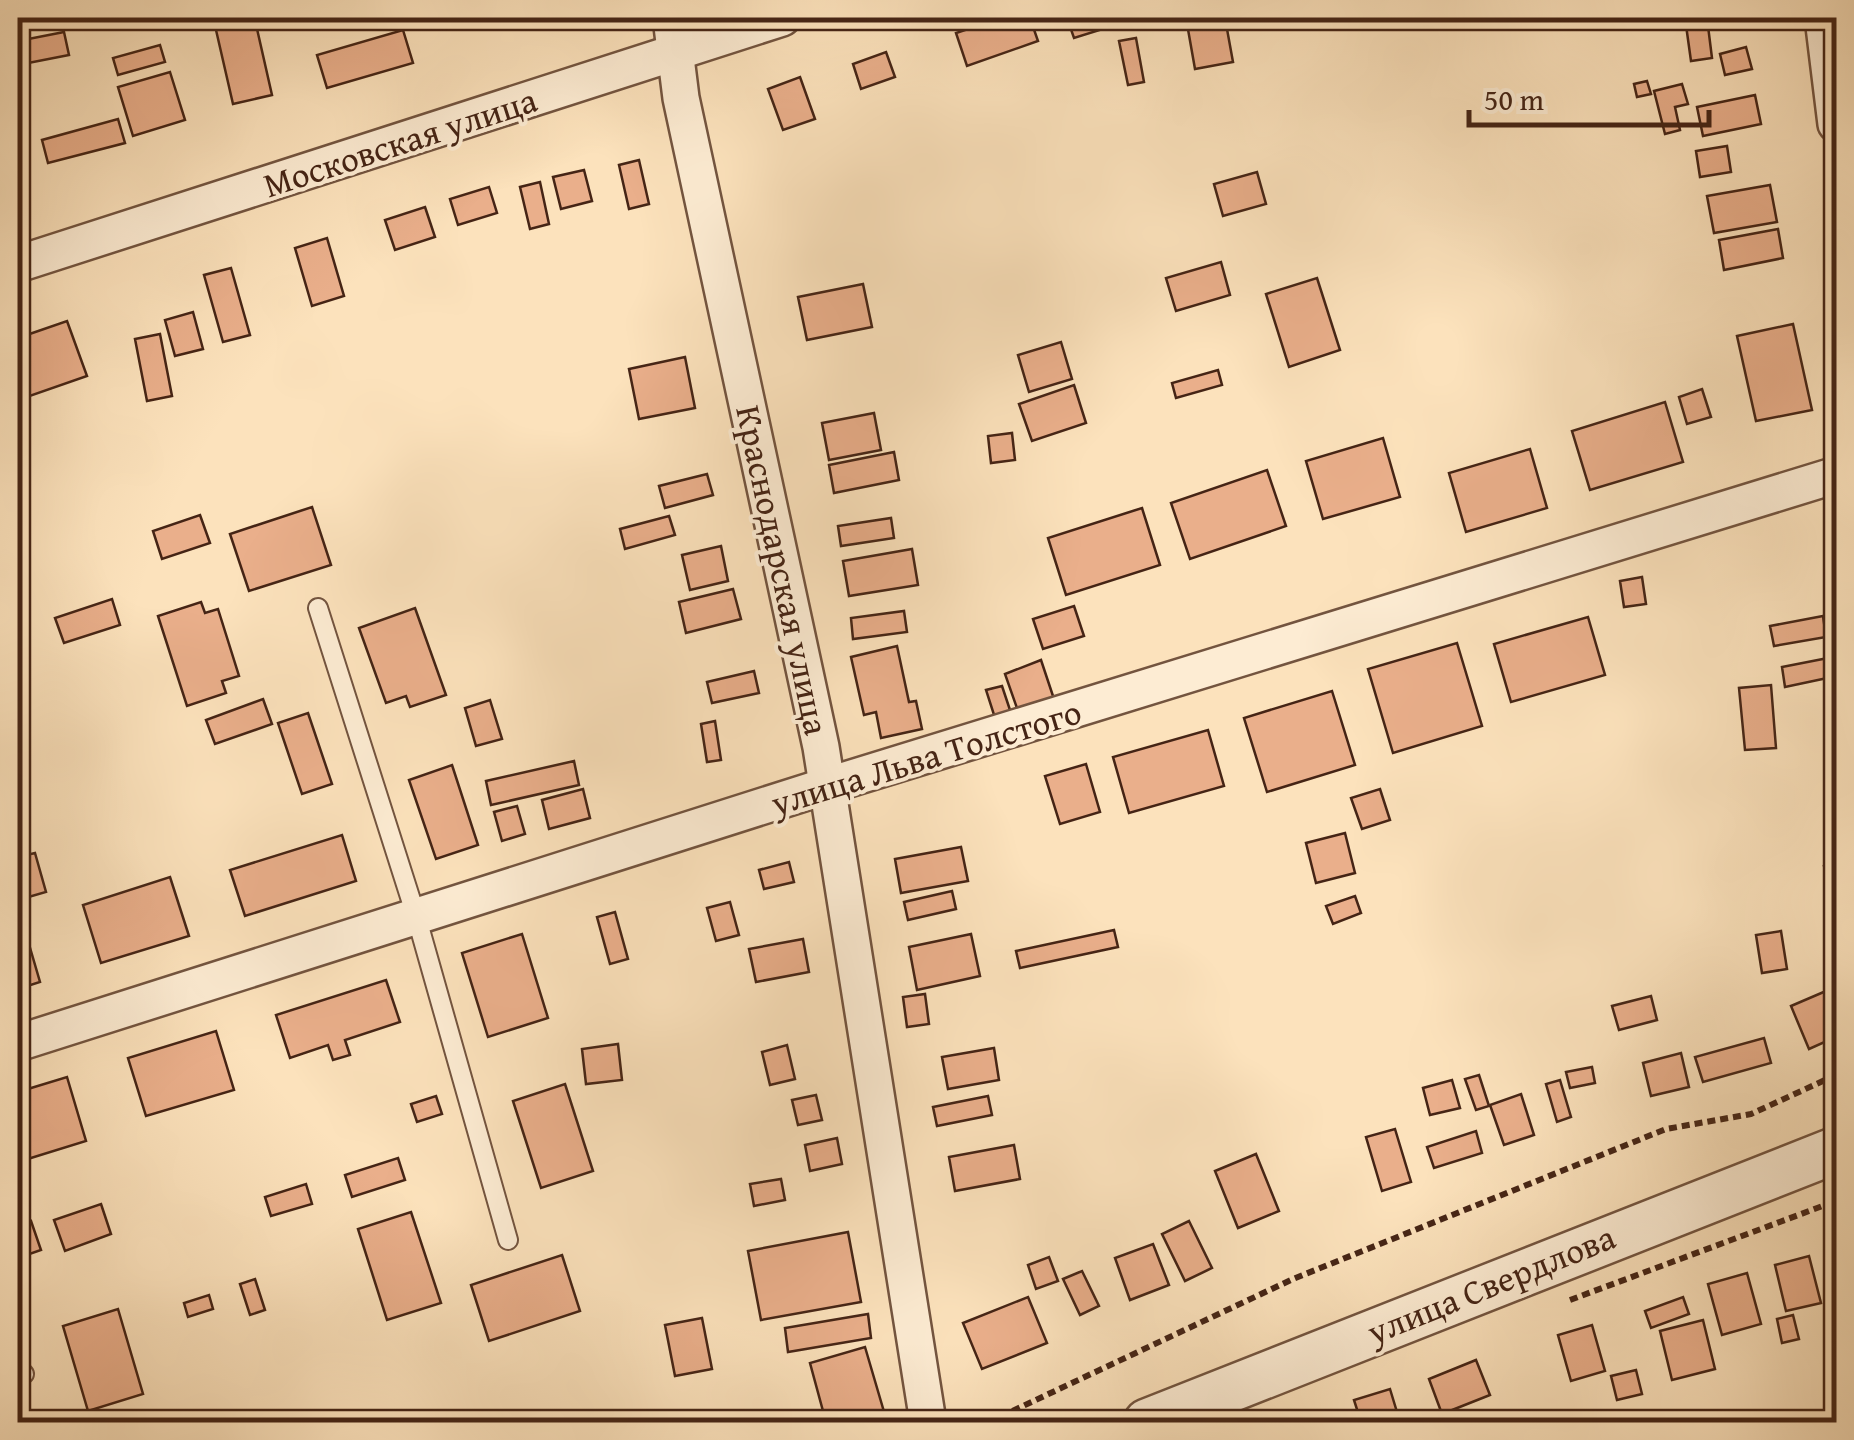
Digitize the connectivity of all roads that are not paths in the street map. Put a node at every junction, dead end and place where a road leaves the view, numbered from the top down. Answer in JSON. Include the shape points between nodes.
{"nodes":[{"id":1,"x":782,"y":18,"type":"edge"},
{"id":2,"x":1823,"y":18,"type":"edge"},
{"id":3,"x":673,"y":35,"type":"edge"},
{"id":4,"x":1836,"y":124,"type":"edge"},
{"id":5,"x":18,"y":264,"type":"edge"},
{"id":6,"x":1836,"y":475,"type":"edge"},
{"id":7,"x":318,"y":608,"type":"dead end"},
{"id":8,"x":826,"y":786,"type":"junction"},
{"id":9,"x":416,"y":919,"type":"junction"},
{"id":10,"x":18,"y":1042,"type":"edge"},
{"id":11,"x":1836,"y":1150,"type":"edge"},
{"id":12,"x":508,"y":1240,"type":"dead end"},
{"id":13,"x":928,"y":1422,"type":"edge"},
{"id":14,"x":1146,"y":1422,"type":"edge"}],
"edges":[{"from":1,"to":3,"type":"street","name":"Московская улица"},
{"from":2,"to":4,"type":"street"},
{"from":3,"to":5,"type":"street","name":"Московская улица"},
{"from":3,"to":8,"type":"street","name":"Краснодарская улица","via":[[680,98],[758,440]]},
{"from":6,"to":8,"type":"street","name":"улица Льва Толстого"},
{"from":7,"to":9,"type":"lane"},
{"from":8,"to":9,"type":"street","name":"улица Льва Толстого"},
{"from":8,"to":13,"type":"street","name":"Краснодарская улица"},
{"from":9,"to":10,"type":"street","name":"улица Льва Толстого"},
{"from":9,"to":12,"type":"lane"},
{"from":11,"to":14,"type":"street","name":"улица Свердлова"}]}
